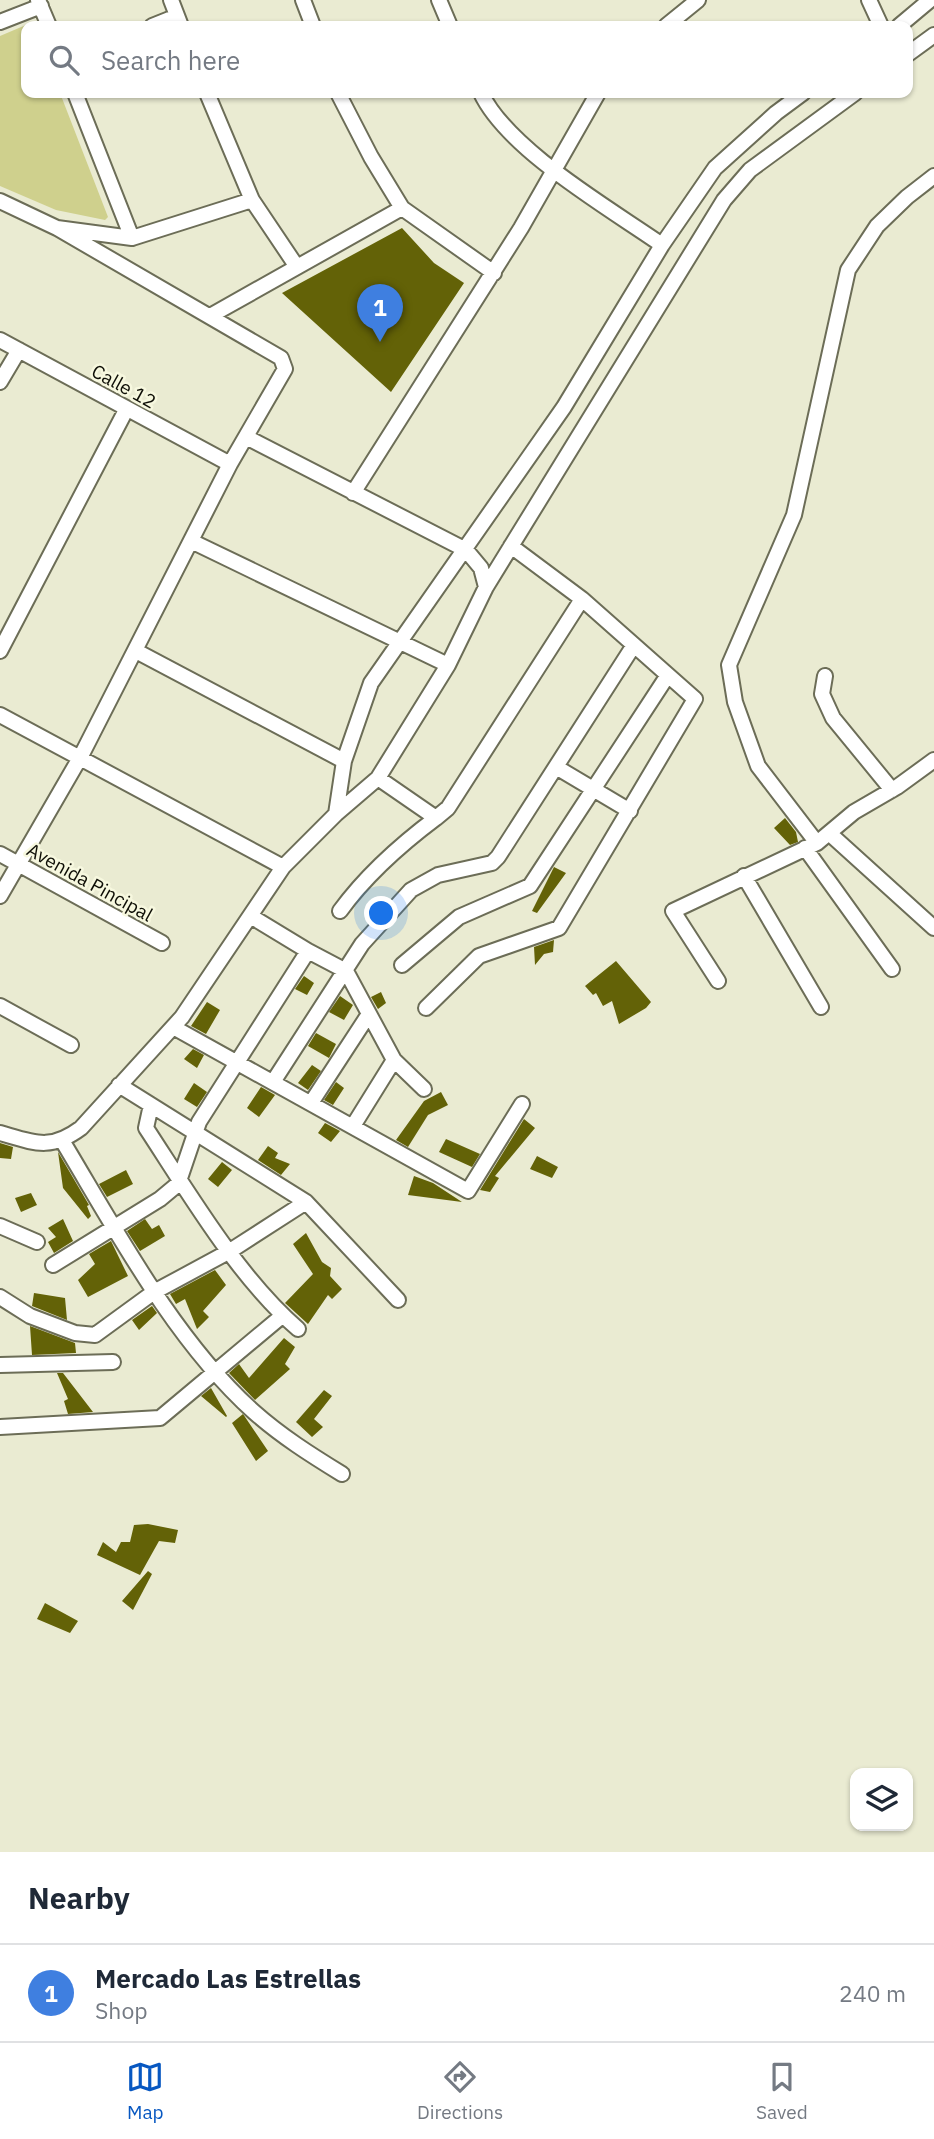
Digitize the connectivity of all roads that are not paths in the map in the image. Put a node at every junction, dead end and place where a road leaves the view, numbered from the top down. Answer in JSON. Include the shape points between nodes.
{"nodes":[{"id":1,"x":171,"y":0,"type":"edge"},
{"id":2,"x":303,"y":0,"type":"edge"},
{"id":3,"x":439,"y":0,"type":"edge"},
{"id":4,"x":698,"y":0,"type":"edge"},
{"id":5,"x":869,"y":0,"type":"edge"},
{"id":6,"x":39,"y":3,"type":"edge"},
{"id":7,"x":926,"y":4,"type":"edge"},
{"id":8,"x":47,"y":21,"type":"edge"},
{"id":9,"x":179,"y":21,"type":"edge"},
{"id":10,"x":311,"y":21,"type":"edge"},
{"id":11,"x":448,"y":21,"type":"edge"},
{"id":12,"x":672,"y":21,"type":"edge"},
{"id":13,"x":879,"y":21,"type":"edge"},
{"id":14,"x":905,"y":21,"type":"edge"},
{"id":15,"x":0,"y":22,"type":"edge"},
{"id":16,"x":934,"y":35,"type":"edge"},
{"id":17,"x":913,"y":50,"type":"edge"},
{"id":18,"x":77,"y":98,"type":"edge"},
{"id":19,"x":209,"y":98,"type":"edge"},
{"id":20,"x":340,"y":98,"type":"edge"},
{"id":21,"x":485,"y":98,"type":"edge"},
{"id":22,"x":595,"y":98,"type":"edge"},
{"id":23,"x":796,"y":98,"type":"edge"},
{"id":24,"x":848,"y":98,"type":"edge"},
{"id":25,"x":554,"y":168,"type":"junction"},
{"id":26,"x":934,"y":176,"type":"edge"},
{"id":27,"x":252,"y":200,"type":"junction"},
{"id":28,"x":0,"y":201,"type":"edge"},
{"id":29,"x":402,"y":208,"type":"junction"},
{"id":30,"x":57,"y":228,"type":"junction"},
{"id":31,"x":132,"y":238,"type":"junction"},
{"id":32,"x":662,"y":245,"type":"junction"},
{"id":33,"x":297,"y":267,"type":"junction"},
{"id":34,"x":494,"y":273,"type":"junction"},
{"id":35,"x":210,"y":316,"type":"junction"},
{"id":36,"x":0,"y":340,"type":"edge"},
{"id":37,"x":19,"y":350,"type":"junction"},
{"id":38,"x":0,"y":383,"type":"edge"},
{"id":39,"x":126,"y":411,"type":"junction"},
{"id":40,"x":247,"y":438,"type":"junction"},
{"id":41,"x":230,"y":464,"type":"junction"},
{"id":42,"x":353,"y":493,"type":"junction"},
{"id":43,"x":191,"y":541,"type":"junction"},
{"id":44,"x":511,"y":546,"type":"junction"},
{"id":45,"x":466,"y":550,"type":"junction"},
{"id":46,"x":486,"y":587,"type":"junction"},
{"id":47,"x":582,"y":600,"type":"junction"},
{"id":48,"x":400,"y":642,"type":"junction"},
{"id":49,"x":634,"y":645,"type":"junction"},
{"id":50,"x":0,"y":651,"type":"edge"},
{"id":51,"x":136,"y":651,"type":"junction"},
{"id":52,"x":448,"y":665,"type":"junction"},
{"id":53,"x":668,"y":675,"type":"junction"},
{"id":54,"x":825,"y":676,"type":"dead end"},
{"id":55,"x":0,"y":715,"type":"edge"},
{"id":56,"x":81,"y":756,"type":"junction"},
{"id":57,"x":934,"y":760,"type":"edge"},
{"id":58,"x":344,"y":761,"type":"junction"},
{"id":59,"x":556,"y":766,"type":"junction"},
{"id":60,"x":377,"y":778,"type":"junction"},
{"id":61,"x":593,"y":790,"type":"junction"},
{"id":62,"x":892,"y":790,"type":"junction"},
{"id":63,"x":630,"y":810,"type":"junction"},
{"id":64,"x":336,"y":814,"type":"junction"},
{"id":65,"x":436,"y":818,"type":"junction"},
{"id":66,"x":829,"y":832,"type":"junction"},
{"id":67,"x":811,"y":845,"type":"junction"},
{"id":68,"x":0,"y":854,"type":"edge"},
{"id":69,"x":18,"y":864,"type":"junction"},
{"id":70,"x":284,"y":867,"type":"junction"},
{"id":71,"x":744,"y":876,"type":"junction"},
{"id":72,"x":0,"y":896,"type":"edge"},
{"id":73,"x":340,"y":911,"type":"dead end"},
{"id":74,"x":252,"y":917,"type":"junction"},
{"id":75,"x":934,"y":928,"type":"edge"},
{"id":76,"x":162,"y":943,"type":"dead end"},
{"id":77,"x":308,"y":951,"type":"junction"},
{"id":78,"x":402,"y":965,"type":"dead end"},
{"id":79,"x":892,"y":969,"type":"dead end"},
{"id":80,"x":346,"y":971,"type":"junction"},
{"id":81,"x":718,"y":981,"type":"dead end"},
{"id":82,"x":0,"y":1006,"type":"edge"},
{"id":83,"x":821,"y":1007,"type":"dead end"},
{"id":84,"x":426,"y":1008,"type":"dead end"},
{"id":85,"x":369,"y":1014,"type":"junction"},
{"id":86,"x":173,"y":1027,"type":"junction"},
{"id":87,"x":71,"y":1045,"type":"dead end"},
{"id":88,"x":394,"y":1060,"type":"junction"},
{"id":89,"x":237,"y":1062,"type":"junction"},
{"id":90,"x":273,"y":1082,"type":"junction"},
{"id":91,"x":119,"y":1085,"type":"junction"},
{"id":92,"x":424,"y":1089,"type":"dead end"},
{"id":93,"x":311,"y":1103,"type":"junction"},
{"id":94,"x":522,"y":1104,"type":"dead end"},
{"id":95,"x":151,"y":1105,"type":"junction"},
{"id":96,"x":353,"y":1126,"type":"junction"},
{"id":97,"x":195,"y":1132,"type":"junction"},
{"id":98,"x":0,"y":1133,"type":"edge"},
{"id":99,"x":63,"y":1142,"type":"junction"},
{"id":100,"x":180,"y":1179,"type":"junction"},
{"id":101,"x":306,"y":1202,"type":"junction"},
{"id":102,"x":0,"y":1226,"type":"edge"},
{"id":103,"x":114,"y":1227,"type":"junction"},
{"id":104,"x":37,"y":1242,"type":"dead end"},
{"id":105,"x":230,"y":1251,"type":"junction"},
{"id":106,"x":53,"y":1265,"type":"dead end"},
{"id":107,"x":154,"y":1292,"type":"junction"},
{"id":108,"x":0,"y":1297,"type":"edge"},
{"id":109,"x":398,"y":1300,"type":"dead end"},
{"id":110,"x":282,"y":1315,"type":"junction"},
{"id":111,"x":298,"y":1329,"type":"dead end"},
{"id":112,"x":113,"y":1362,"type":"dead end"},
{"id":113,"x":0,"y":1365,"type":"edge"},
{"id":114,"x":216,"y":1371,"type":"junction"},
{"id":115,"x":0,"y":1427,"type":"edge"},
{"id":116,"x":342,"y":1474,"type":"dead end"}],
"edges":[{"from":1,"to":9,"type":"street"},
{"from":2,"to":10,"type":"street"},
{"from":3,"to":11,"type":"street"},
{"from":4,"to":12,"type":"street"},
{"from":5,"to":13,"type":"street"},
{"from":6,"to":8,"type":"street"},
{"from":6,"to":15,"type":"street"},
{"from":7,"to":14,"type":"street"},
{"from":16,"to":17,"type":"street"},
{"from":18,"to":31,"type":"street"},
{"from":19,"to":27,"type":"street"},
{"from":20,"to":29,"type":"street"},
{"from":21,"to":25,"type":"street","via":[[510,132]]},
{"from":22,"to":25,"type":"street"},
{"from":23,"to":32,"type":"street","via":[[715,168]]},
{"from":24,"to":44,"type":"street","via":[[750,170],[724,200]]},
{"from":25,"to":32,"type":"street"},
{"from":25,"to":34,"type":"street"},
{"from":26,"to":67,"type":"street","via":[[877,226],[848,270],[794,515],[729,665],[738,714],[758,766]]},
{"from":27,"to":31,"type":"street"},
{"from":27,"to":33,"type":"street"},
{"from":28,"to":30,"type":"street"},
{"from":29,"to":33,"type":"street"},
{"from":29,"to":34,"type":"street"},
{"from":30,"to":31,"type":"street"},
{"from":30,"to":35,"type":"street"},
{"from":32,"to":45,"type":"street","via":[[564,407]]},
{"from":33,"to":35,"type":"street"},
{"from":34,"to":42,"type":"street"},
{"from":35,"to":40,"type":"street","via":[[285,363]]},
{"from":36,"to":37,"type":"street","name":"Calle 12"},
{"from":37,"to":38,"type":"street"},
{"from":37,"to":39,"type":"street","name":"Calle 12"},
{"from":39,"to":41,"type":"street","name":"Calle 12"},
{"from":39,"to":50,"type":"street"},
{"from":40,"to":41,"type":"street"},
{"from":40,"to":42,"type":"street"},
{"from":41,"to":43,"type":"street"},
{"from":42,"to":45,"type":"street"},
{"from":43,"to":48,"type":"street"},
{"from":43,"to":51,"type":"street"},
{"from":44,"to":46,"type":"street"},
{"from":44,"to":47,"type":"street"},
{"from":45,"to":46,"type":"street","via":[[481,568]]},
{"from":45,"to":48,"type":"street"},
{"from":46,"to":52,"type":"street"},
{"from":47,"to":49,"type":"street"},
{"from":47,"to":65,"type":"street","via":[[455,796]]},
{"from":48,"to":52,"type":"street"},
{"from":48,"to":58,"type":"street","via":[[371,683]]},
{"from":49,"to":53,"type":"street"},
{"from":49,"to":59,"type":"street"},
{"from":51,"to":56,"type":"street"},
{"from":51,"to":58,"type":"street"},
{"from":52,"to":60,"type":"street"},
{"from":53,"to":61,"type":"street"},
{"from":53,"to":63,"type":"street","via":[[695,699]]},
{"from":54,"to":62,"type":"street","via":[[822,694],[827,707]]},
{"from":55,"to":56,"type":"street"},
{"from":56,"to":69,"type":"street"},
{"from":56,"to":70,"type":"street"},
{"from":57,"to":62,"type":"street"},
{"from":58,"to":64,"type":"street"},
{"from":59,"to":61,"type":"street"},
{"from":59,"to":80,"type":"street","via":[[492,863],[438,875],[411,890],[362,944]]},
{"from":60,"to":64,"type":"street"},
{"from":60,"to":65,"type":"street"},
{"from":61,"to":63,"type":"street"},
{"from":61,"to":78,"type":"street","via":[[530,886],[459,917]]},
{"from":62,"to":66,"type":"street"},
{"from":63,"to":84,"type":"street","via":[[559,928],[479,956]]},
{"from":64,"to":70,"type":"street"},
{"from":65,"to":73,"type":"street","via":[[376,869]]},
{"from":66,"to":67,"type":"street"},
{"from":66,"to":75,"type":"street"},
{"from":67,"to":71,"type":"street"},
{"from":67,"to":79,"type":"street"},
{"from":68,"to":69,"type":"street","name":"Avenida Pincipal"},
{"from":69,"to":72,"type":"street"},
{"from":69,"to":76,"type":"street","name":"Avenida Pincipal"},
{"from":70,"to":74,"type":"street"},
{"from":71,"to":81,"type":"street","via":[[673,911]]},
{"from":71,"to":83,"type":"street"},
{"from":74,"to":77,"type":"street"},
{"from":74,"to":86,"type":"street"},
{"from":77,"to":80,"type":"street"},
{"from":77,"to":89,"type":"street"},
{"from":80,"to":85,"type":"street"},
{"from":80,"to":90,"type":"street"},
{"from":82,"to":87,"type":"street"},
{"from":85,"to":88,"type":"street"},
{"from":85,"to":93,"type":"street"},
{"from":86,"to":89,"type":"street"},
{"from":86,"to":91,"type":"street"},
{"from":88,"to":92,"type":"street"},
{"from":88,"to":96,"type":"street"},
{"from":89,"to":90,"type":"street"},
{"from":89,"to":97,"type":"street"},
{"from":90,"to":93,"type":"street"},
{"from":91,"to":95,"type":"street"},
{"from":91,"to":99,"type":"street"},
{"from":93,"to":96,"type":"street"},
{"from":94,"to":96,"type":"street","via":[[468,1191]]},
{"from":95,"to":97,"type":"street"},
{"from":95,"to":100,"type":"street","via":[[146,1128]]},
{"from":97,"to":100,"type":"street"},
{"from":97,"to":101,"type":"street"},
{"from":98,"to":99,"type":"street","via":[[36,1143]]},
{"from":99,"to":103,"type":"street"},
{"from":100,"to":103,"type":"street","via":[[160,1199]]},
{"from":100,"to":105,"type":"street"},
{"from":101,"to":105,"type":"street"},
{"from":101,"to":109,"type":"street"},
{"from":102,"to":104,"type":"street"},
{"from":103,"to":106,"type":"street"},
{"from":103,"to":107,"type":"street"},
{"from":105,"to":107,"type":"street"},
{"from":105,"to":110,"type":"street"},
{"from":107,"to":108,"type":"street","via":[[95,1335],[53,1325]]},
{"from":107,"to":114,"type":"street"},
{"from":110,"to":111,"type":"street"},
{"from":110,"to":114,"type":"street"},
{"from":112,"to":113,"type":"street"},
{"from":114,"to":115,"type":"street","via":[[160,1418]]},
{"from":114,"to":116,"type":"street","via":[[253,1412]]}]}
